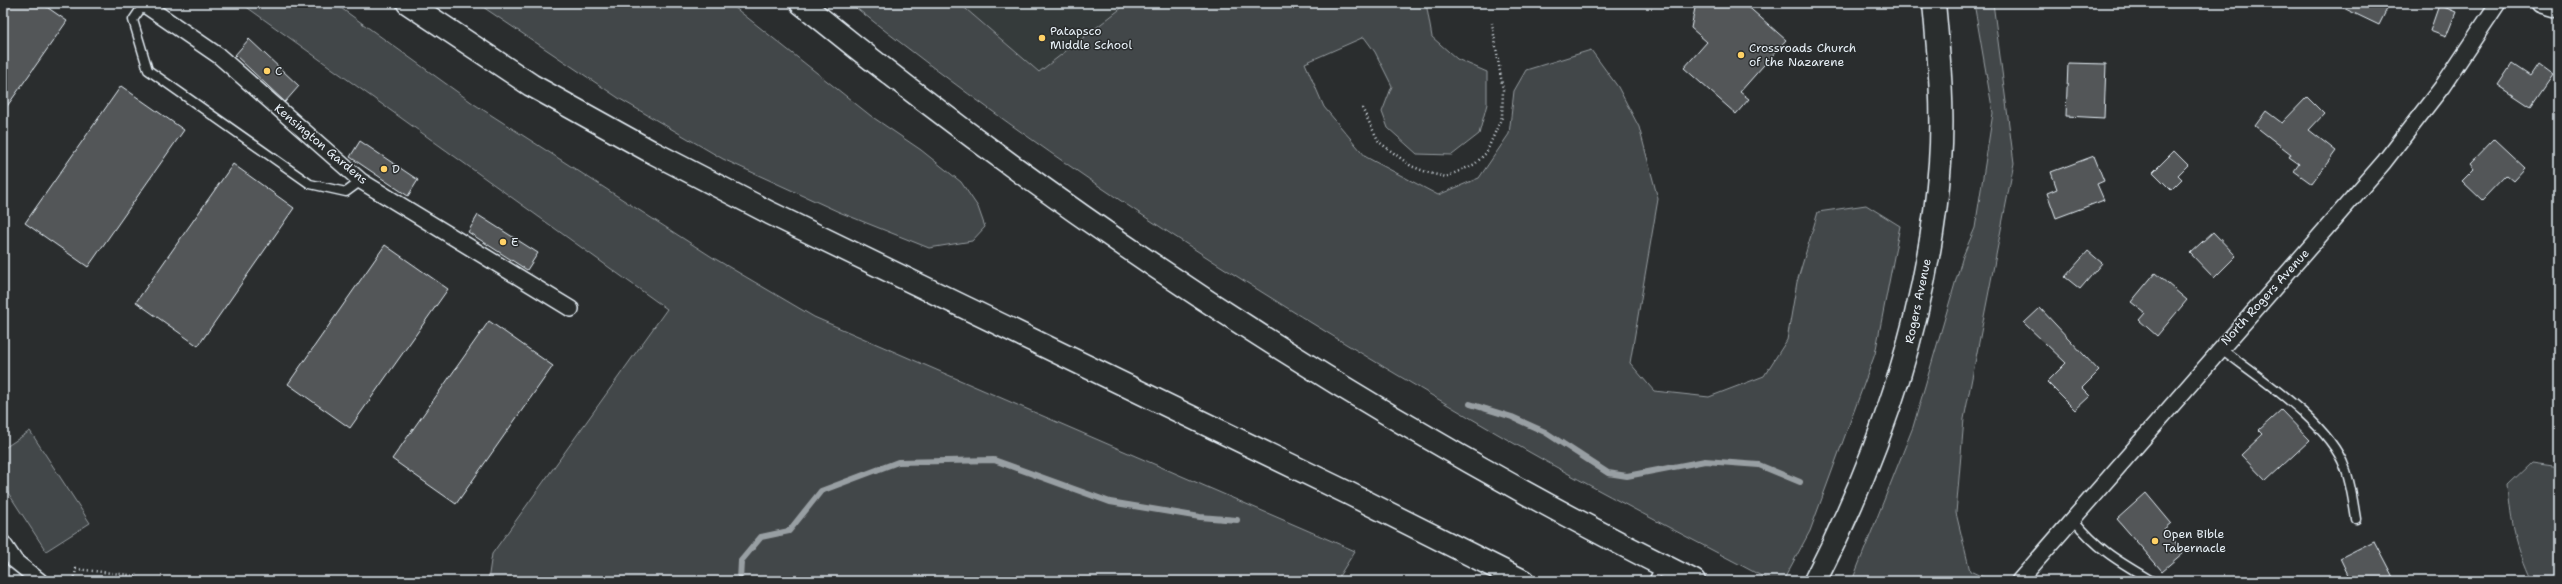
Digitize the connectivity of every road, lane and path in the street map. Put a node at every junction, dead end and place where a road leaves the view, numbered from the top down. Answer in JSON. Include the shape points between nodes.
{"nodes":[{"id":1,"x":408,"y":3,"type":"edge"},
{"id":2,"x":801,"y":3,"type":"edge"},
{"id":3,"x":1934,"y":3,"type":"edge"},
{"id":4,"x":2498,"y":3,"type":"edge"},
{"id":5,"x":2542,"y":3,"type":"edge"},
{"id":6,"x":143,"y":4,"type":"edge"},
{"id":7,"x":2559,"y":8,"type":"edge"},
{"id":8,"x":1492,"y":23,"type":"dead end"},
{"id":9,"x":1362,"y":108,"type":"dead end"},
{"id":10,"x":361,"y":181,"type":"junction"},
{"id":11,"x":571,"y":309,"type":"dead end"},
{"id":12,"x":2220,"y":348,"type":"junction"},
{"id":13,"x":2073,"y":519,"type":"junction"},
{"id":14,"x":2356,"y":519,"type":"dead end"},
{"id":15,"x":3,"y":543,"type":"edge"},
{"id":16,"x":1657,"y":573,"type":"edge"},
{"id":17,"x":1817,"y":579,"type":"edge"},
{"id":18,"x":40,"y":581,"type":"edge"},
{"id":19,"x":74,"y":581,"type":"edge"},
{"id":20,"x":137,"y":581,"type":"edge"},
{"id":21,"x":1523,"y":581,"type":"edge"},
{"id":22,"x":1694,"y":581,"type":"edge"},
{"id":23,"x":2019,"y":581,"type":"edge"},
{"id":24,"x":2152,"y":581,"type":"edge"}],
"edges":[{"from":1,"to":21,"type":"main road","via":[[531,85],[650,151],[770,213],[1348,492]]},
{"from":2,"to":16,"type":"main road","via":[[1046,190],[1208,302],[1384,413],[1520,490]]},
{"from":3,"to":17,"type":"main road","name":"Rogers Avenue","via":[[1940,90],[1940,162],[1922,290],[1904,365],[1883,429]]},
{"from":4,"to":12,"type":"street","name":"North Rogers Avenue","via":[[2442,87],[2384,162]]},
{"from":5,"to":7,"type":"street"},
{"from":6,"to":10,"type":"street","name":"Kensington Gardens","via":[[219,56]]},
{"from":6,"to":10,"type":"lane","via":[[133,20],[148,70],[310,184],[346,192]]},
{"from":8,"to":9,"type":"path","via":[[1503,90],[1502,117],[1486,152],[1475,164],[1446,177],[1410,166],[1378,142]]},
{"from":10,"to":11,"type":"street","name":"Kensington Gardens"},
{"from":12,"to":13,"type":"street","name":"North Rogers Avenue"},
{"from":12,"to":14,"type":"lane","via":[[2310,419],[2331,441],[2345,468]]},
{"from":13,"to":23,"type":"street","name":"North Rogers Avenue"},
{"from":13,"to":24,"type":"lane","via":[[2090,541],[2109,556]]},
{"from":15,"to":18,"type":"street","via":[[15,561]]},
{"from":16,"to":22,"type":"main road"},
{"from":19,"to":20,"type":"path","via":[[76,569],[138,576]]}]}
